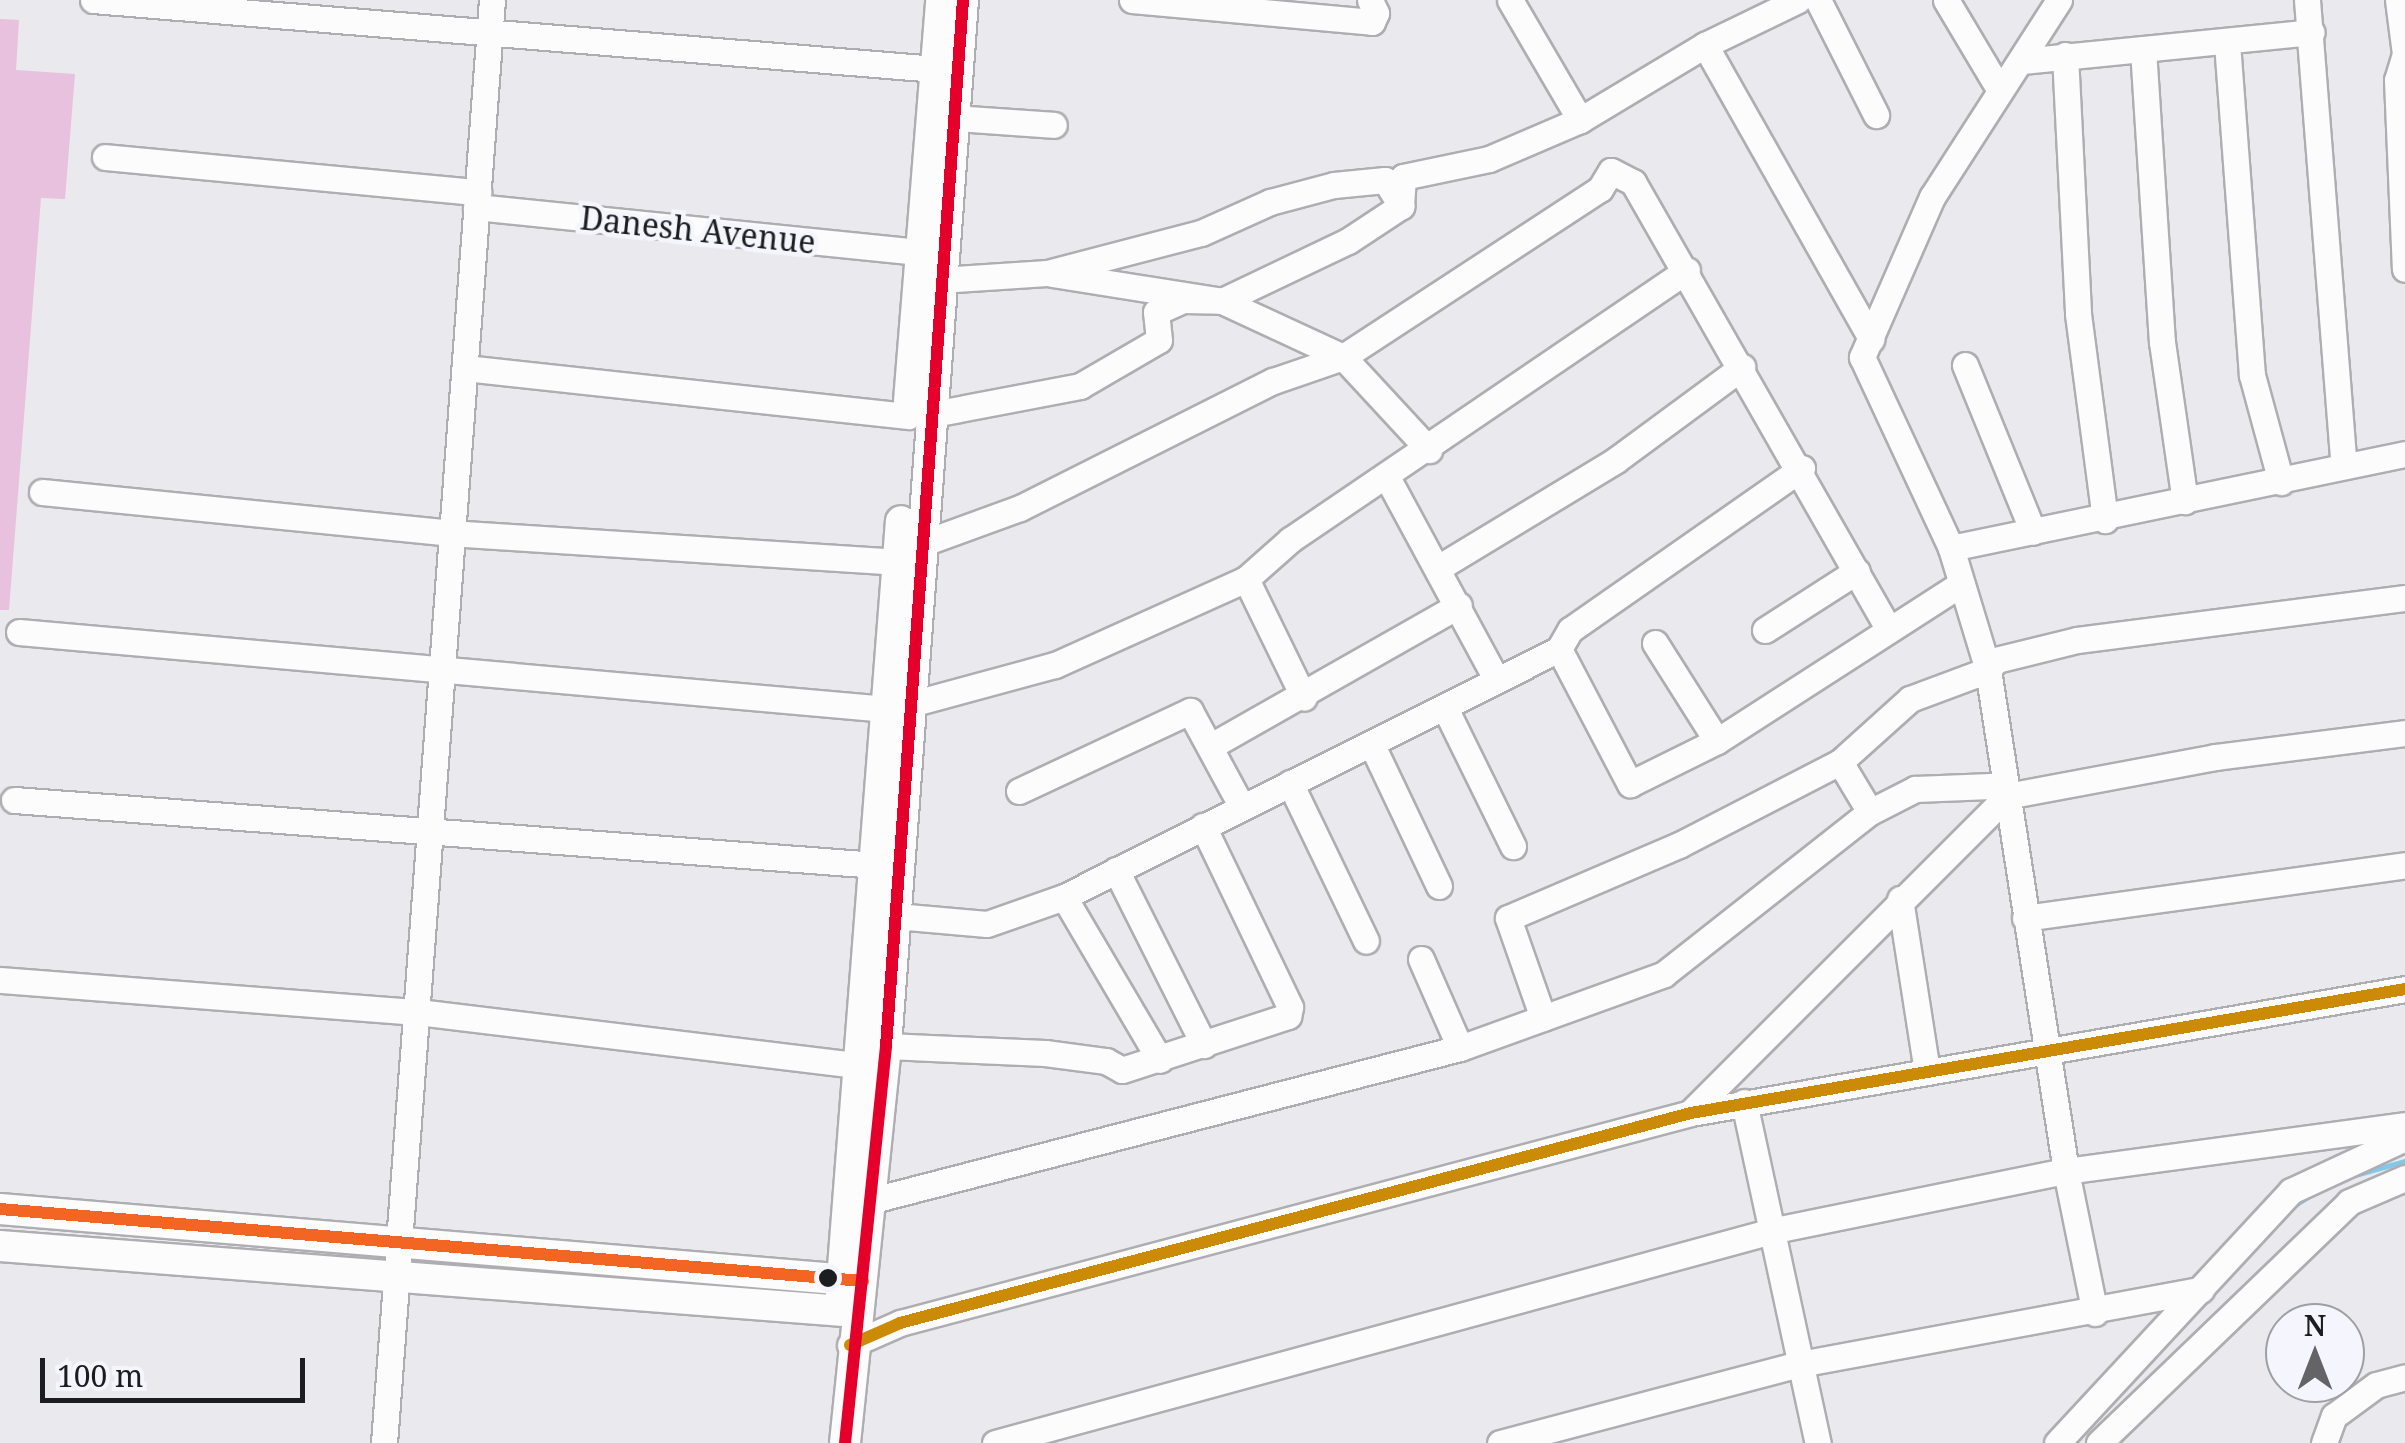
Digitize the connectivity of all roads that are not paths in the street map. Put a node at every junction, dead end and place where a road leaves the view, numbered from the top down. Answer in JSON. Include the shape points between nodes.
{"nodes":[{"id":1,"x":93,"y":0,"type":"edge"},
{"id":2,"x":492,"y":0,"type":"edge"},
{"id":3,"x":941,"y":0,"type":"edge"},
{"id":4,"x":963,"y":0,"type":"edge"},
{"id":5,"x":1132,"y":0,"type":"edge"},
{"id":6,"x":1370,"y":0,"type":"edge"},
{"id":7,"x":1510,"y":0,"type":"edge"},
{"id":8,"x":1798,"y":0,"type":"edge"},
{"id":9,"x":1818,"y":0,"type":"edge"},
{"id":10,"x":1946,"y":0,"type":"edge"},
{"id":11,"x":2307,"y":0,"type":"edge"},
{"id":12,"x":2398,"y":0,"type":"edge"},
{"id":13,"x":2057,"y":1,"type":"edge"},
{"id":14,"x":2312,"y":32,"type":"junction"},
{"id":15,"x":488,"y":37,"type":"junction"},
{"id":16,"x":2227,"y":43,"type":"junction"},
{"id":17,"x":1705,"y":45,"type":"junction"},
{"id":18,"x":2143,"y":48,"type":"junction"},
{"id":19,"x":2405,"y":54,"type":"edge"},
{"id":20,"x":2065,"y":56,"type":"junction"},
{"id":21,"x":2022,"y":61,"type":"junction"},
{"id":22,"x":936,"y":69,"type":"junction"},
{"id":23,"x":1999,"y":89,"type":"junction"},
{"id":24,"x":1876,"y":115,"type":"dead end"},
{"id":25,"x":955,"y":118,"type":"junction"},
{"id":26,"x":1580,"y":120,"type":"junction"},
{"id":27,"x":1054,"y":125,"type":"dead end"},
{"id":28,"x":105,"y":158,"type":"dead end"},
{"id":29,"x":477,"y":200,"type":"junction"},
{"id":30,"x":1401,"y":206,"type":"junction"},
{"id":31,"x":919,"y":252,"type":"junction"},
{"id":32,"x":2405,"y":269,"type":"edge"},
{"id":33,"x":1686,"y":270,"type":"junction"},
{"id":34,"x":1047,"y":273,"type":"junction"},
{"id":35,"x":940,"y":280,"type":"junction"},
{"id":36,"x":1222,"y":301,"type":"junction"},
{"id":37,"x":1871,"y":339,"type":"junction"},
{"id":38,"x":1343,"y":357,"type":"junction"},
{"id":39,"x":1965,"y":365,"type":"dead end"},
{"id":40,"x":1742,"y":367,"type":"junction"},
{"id":41,"x":464,"y":368,"type":"junction"},
{"id":42,"x":918,"y":416,"type":"junction"},
{"id":43,"x":1429,"y":450,"type":"junction"},
{"id":44,"x":2405,"y":454,"type":"edge"},
{"id":45,"x":2344,"y":466,"type":"junction"},
{"id":46,"x":1802,"y":468,"type":"junction"},
{"id":47,"x":1388,"y":479,"type":"junction"},
{"id":48,"x":2281,"y":482,"type":"junction"},
{"id":49,"x":42,"y":492,"type":"dead end"},
{"id":50,"x":2185,"y":500,"type":"junction"},
{"id":51,"x":2105,"y":520,"type":"junction"},
{"id":52,"x":450,"y":532,"type":"junction"},
{"id":53,"x":2033,"y":532,"type":"junction"},
{"id":54,"x":1951,"y":548,"type":"junction"},
{"id":55,"x":910,"y":553,"type":"junction"},
{"id":56,"x":1438,"y":568,"type":"junction"},
{"id":57,"x":1857,"y":571,"type":"junction"},
{"id":58,"x":1246,"y":579,"type":"junction"},
{"id":59,"x":1961,"y":584,"type":"junction"},
{"id":60,"x":2405,"y":598,"type":"edge"},
{"id":61,"x":1459,"y":604,"type":"junction"},
{"id":62,"x":1888,"y":628,"type":"junction"},
{"id":63,"x":1765,"y":630,"type":"dead end"},
{"id":64,"x":19,"y":632,"type":"dead end"},
{"id":65,"x":1655,"y":644,"type":"dead end"},
{"id":66,"x":1560,"y":649,"type":"junction"},
{"id":67,"x":443,"y":667,"type":"junction"},
{"id":68,"x":1988,"y":670,"type":"junction"},
{"id":69,"x":1496,"y":679,"type":"junction"},
{"id":70,"x":1304,"y":698,"type":"junction"},
{"id":71,"x":899,"y":706,"type":"junction"},
{"id":72,"x":1445,"y":708,"type":"junction"},
{"id":73,"x":2405,"y":733,"type":"edge"},
{"id":74,"x":1717,"y":741,"type":"junction"},
{"id":75,"x":1372,"y":745,"type":"junction"},
{"id":76,"x":1211,"y":746,"type":"junction"},
{"id":77,"x":1840,"y":762,"type":"junction"},
{"id":78,"x":1290,"y":783,"type":"junction"},
{"id":79,"x":1019,"y":791,"type":"dead end"},
{"id":80,"x":2007,"y":796,"type":"junction"},
{"id":81,"x":14,"y":800,"type":"dead end"},
{"id":82,"x":1242,"y":807,"type":"junction"},
{"id":83,"x":1870,"y":812,"type":"junction"},
{"id":84,"x":1203,"y":826,"type":"junction"},
{"id":85,"x":431,"y":828,"type":"junction"},
{"id":86,"x":1513,"y":846,"type":"dead end"},
{"id":87,"x":2405,"y":865,"type":"edge"},
{"id":88,"x":877,"y":866,"type":"junction"},
{"id":89,"x":1116,"y":870,"type":"junction"},
{"id":90,"x":1438,"y":886,"type":"dead end"},
{"id":91,"x":1064,"y":897,"type":"junction"},
{"id":92,"x":1900,"y":898,"type":"junction"},
{"id":93,"x":896,"y":916,"type":"junction"},
{"id":94,"x":2025,"y":918,"type":"junction"},
{"id":95,"x":1366,"y":941,"type":"dead end"},
{"id":96,"x":1421,"y":959,"type":"dead end"},
{"id":97,"x":0,"y":980,"type":"edge"},
{"id":98,"x":2405,"y":989,"type":"edge"},
{"id":99,"x":418,"y":1012,"type":"junction"},
{"id":100,"x":1543,"y":1018,"type":"junction"},
{"id":101,"x":1204,"y":1045,"type":"junction"},
{"id":102,"x":886,"y":1046,"type":"junction"},
{"id":103,"x":1460,"y":1048,"type":"junction"},
{"id":104,"x":2050,"y":1052,"type":"junction"},
{"id":105,"x":1160,"y":1060,"type":"junction"},
{"id":106,"x":859,"y":1065,"type":"junction"},
{"id":107,"x":1927,"y":1072,"type":"junction"},
{"id":108,"x":1744,"y":1102,"type":"junction"},
{"id":109,"x":1691,"y":1113,"type":"junction"},
{"id":110,"x":2405,"y":1125,"type":"edge"},
{"id":111,"x":2405,"y":1138,"type":"edge"},
{"id":112,"x":2066,"y":1172,"type":"junction"},
{"id":113,"x":2405,"y":1178,"type":"edge"},
{"id":114,"x":873,"y":1200,"type":"junction"},
{"id":115,"x":0,"y":1209,"type":"edge"},
{"id":116,"x":1775,"y":1230,"type":"junction"},
{"id":117,"x":401,"y":1242,"type":"junction"},
{"id":118,"x":0,"y":1246,"type":"edge"},
{"id":119,"x":398,"y":1278,"type":"junction"},
{"id":120,"x":854,"y":1280,"type":"junction"},
{"id":121,"x":2201,"y":1290,"type":"junction"},
{"id":122,"x":847,"y":1311,"type":"junction"},
{"id":123,"x":2095,"y":1313,"type":"junction"},
{"id":124,"x":850,"y":1344,"type":"junction"},
{"id":125,"x":1800,"y":1364,"type":"junction"},
{"id":126,"x":2405,"y":1377,"type":"edge"},
{"id":127,"x":2056,"y":1442,"type":"edge"},
{"id":128,"x":384,"y":1443,"type":"edge"},
{"id":129,"x":825,"y":1443,"type":"edge"},
{"id":130,"x":845,"y":1443,"type":"edge"},
{"id":131,"x":995,"y":1443,"type":"edge"},
{"id":132,"x":1500,"y":1443,"type":"edge"},
{"id":133,"x":1818,"y":1443,"type":"edge"},
{"id":134,"x":2099,"y":1443,"type":"edge"},
{"id":135,"x":2324,"y":1443,"type":"edge"}],
"edges":[{"from":1,"to":15,"type":"street"},
{"from":2,"to":15,"type":"street"},
{"from":3,"to":22,"type":"main road"},
{"from":4,"to":25,"type":"main road"},
{"from":5,"to":6,"type":"street","via":[[1372,22]]},
{"from":7,"to":26,"type":"street"},
{"from":8,"to":17,"type":"street"},
{"from":9,"to":24,"type":"street"},
{"from":10,"to":23,"type":"street"},
{"from":11,"to":14,"type":"street"},
{"from":12,"to":19,"type":"street"},
{"from":13,"to":21,"type":"street"},
{"from":14,"to":16,"type":"street"},
{"from":14,"to":45,"type":"street"},
{"from":15,"to":22,"type":"street"},
{"from":15,"to":29,"type":"street"},
{"from":16,"to":18,"type":"street"},
{"from":16,"to":48,"type":"street","via":[[2252,375]]},
{"from":17,"to":26,"type":"street"},
{"from":17,"to":37,"type":"street"},
{"from":18,"to":20,"type":"street"},
{"from":18,"to":50,"type":"street","via":[[2162,342]]},
{"from":19,"to":32,"type":"street","via":[[2397,80]]},
{"from":20,"to":21,"type":"street"},
{"from":20,"to":51,"type":"street","via":[[2078,314]]},
{"from":21,"to":23,"type":"street"},
{"from":22,"to":31,"type":"main road"},
{"from":23,"to":37,"type":"street","via":[[1932,197]]},
{"from":25,"to":27,"type":"street"},
{"from":25,"to":35,"type":"main road"},
{"from":26,"to":30,"type":"street","via":[[1489,160],[1403,176]]},
{"from":28,"to":29,"type":"street","name":"Danesh Avenue"},
{"from":29,"to":31,"type":"street","name":"Danesh Avenue"},
{"from":29,"to":41,"type":"street"},
{"from":30,"to":34,"type":"street","via":[[1385,180],[1334,185],[1270,202],[1201,233]]},
{"from":30,"to":36,"type":"street","via":[[1348,242]]},
{"from":31,"to":42,"type":"main road"},
{"from":33,"to":38,"type":"street","via":[[1633,182],[1611,171],[1600,189]]},
{"from":33,"to":40,"type":"street"},
{"from":33,"to":43,"type":"street"},
{"from":34,"to":35,"type":"street"},
{"from":34,"to":36,"type":"street"},
{"from":35,"to":42,"type":"main road"},
{"from":36,"to":38,"type":"street"},
{"from":36,"to":42,"type":"street","via":[[1183,300],[1156,312],[1159,340],[1080,386],[1032,400]]},
{"from":37,"to":54,"type":"street","via":[[1862,357]]},
{"from":38,"to":43,"type":"street"},
{"from":38,"to":55,"type":"street","via":[[1273,381],[1020,508]]},
{"from":39,"to":53,"type":"street"},
{"from":40,"to":46,"type":"street"},
{"from":40,"to":56,"type":"street","via":[[1616,460]]},
{"from":41,"to":42,"type":"street"},
{"from":41,"to":52,"type":"street"},
{"from":42,"to":55,"type":"main road"},
{"from":43,"to":47,"type":"street"},
{"from":44,"to":45,"type":"street"},
{"from":45,"to":48,"type":"street"},
{"from":46,"to":57,"type":"street"},
{"from":46,"to":66,"type":"street","via":[[1570,630]]},
{"from":47,"to":56,"type":"street"},
{"from":47,"to":58,"type":"street","via":[[1290,540]]},
{"from":48,"to":50,"type":"street"},
{"from":49,"to":52,"type":"street"},
{"from":50,"to":51,"type":"street"},
{"from":51,"to":53,"type":"street"},
{"from":52,"to":55,"type":"street"},
{"from":52,"to":67,"type":"street"},
{"from":53,"to":54,"type":"street"},
{"from":54,"to":59,"type":"street"},
{"from":55,"to":71,"type":"main road"},
{"from":56,"to":61,"type":"street"},
{"from":57,"to":62,"type":"street"},
{"from":57,"to":63,"type":"street"},
{"from":58,"to":70,"type":"street"},
{"from":58,"to":71,"type":"street","via":[[1055,664]]},
{"from":59,"to":62,"type":"street"},
{"from":59,"to":68,"type":"street"},
{"from":60,"to":68,"type":"street","via":[[2077,640],[1996,660]]},
{"from":61,"to":69,"type":"street"},
{"from":61,"to":70,"type":"street"},
{"from":62,"to":74,"type":"street"},
{"from":64,"to":67,"type":"street"},
{"from":65,"to":74,"type":"street"},
{"from":66,"to":69,"type":"street"},
{"from":66,"to":74,"type":"street","via":[[1630,784]]},
{"from":67,"to":71,"type":"street"},
{"from":67,"to":85,"type":"street"},
{"from":68,"to":77,"type":"street","via":[[1910,699]]},
{"from":68,"to":80,"type":"street"},
{"from":69,"to":72,"type":"street"},
{"from":70,"to":76,"type":"street"},
{"from":71,"to":88,"type":"main road"},
{"from":71,"to":93,"type":"main road"},
{"from":72,"to":75,"type":"street"},
{"from":72,"to":86,"type":"street"},
{"from":73,"to":80,"type":"street","via":[[2215,758]]},
{"from":75,"to":78,"type":"street"},
{"from":75,"to":90,"type":"street"},
{"from":76,"to":79,"type":"street","via":[[1194,713],[1182,711]]},
{"from":76,"to":82,"type":"street"},
{"from":77,"to":83,"type":"street"},
{"from":77,"to":100,"type":"street","via":[[1679,845],[1508,918]]},
{"from":78,"to":82,"type":"street"},
{"from":78,"to":95,"type":"street"},
{"from":80,"to":83,"type":"street","via":[[1991,786],[1930,787]]},
{"from":80,"to":92,"type":"street"},
{"from":80,"to":94,"type":"street"},
{"from":81,"to":85,"type":"street"},
{"from":82,"to":84,"type":"street"},
{"from":83,"to":100,"type":"street","via":[[1664,974]]},
{"from":84,"to":89,"type":"street"},
{"from":84,"to":101,"type":"street","via":[[1292,1013]]},
{"from":85,"to":88,"type":"street"},
{"from":85,"to":99,"type":"street"},
{"from":87,"to":94,"type":"street"},
{"from":88,"to":106,"type":"main road"},
{"from":89,"to":91,"type":"street"},
{"from":89,"to":101,"type":"street"},
{"from":91,"to":93,"type":"street","via":[[987,924]]},
{"from":91,"to":105,"type":"street"},
{"from":92,"to":107,"type":"street"},
{"from":92,"to":109,"type":"street"},
{"from":93,"to":102,"type":"main road"},
{"from":94,"to":104,"type":"street"},
{"from":96,"to":103,"type":"street"},
{"from":97,"to":99,"type":"street"},
{"from":98,"to":104,"type":"street"},
{"from":99,"to":106,"type":"street"},
{"from":99,"to":117,"type":"street"},
{"from":100,"to":103,"type":"street"},
{"from":101,"to":105,"type":"street"},
{"from":102,"to":105,"type":"street","via":[[1045,1053],[1106,1060],[1122,1070]]},
{"from":102,"to":114,"type":"main road"},
{"from":103,"to":114,"type":"street"},
{"from":104,"to":107,"type":"street"},
{"from":104,"to":112,"type":"street"},
{"from":106,"to":120,"type":"main road"},
{"from":107,"to":108,"type":"street"},
{"from":108,"to":109,"type":"street"},
{"from":108,"to":116,"type":"street"},
{"from":109,"to":124,"type":"street","via":[[900,1324]]},
{"from":110,"to":112,"type":"street"},
{"from":111,"to":121,"type":"street","via":[[2291,1191]]},
{"from":112,"to":116,"type":"street"},
{"from":112,"to":123,"type":"street"},
{"from":113,"to":134,"type":"street","via":[[2349,1202]]},
{"from":114,"to":120,"type":"main road"},
{"from":115,"to":117,"type":"main road"},
{"from":116,"to":125,"type":"street"},
{"from":116,"to":131,"type":"street"},
{"from":117,"to":119,"type":"street"},
{"from":117,"to":120,"type":"main road"},
{"from":118,"to":119,"type":"main road"},
{"from":119,"to":122,"type":"main road"},
{"from":119,"to":128,"type":"street"},
{"from":120,"to":122,"type":"main road"},
{"from":121,"to":123,"type":"street"},
{"from":121,"to":127,"type":"street"},
{"from":122,"to":124,"type":"main road"},
{"from":122,"to":129,"type":"main road"},
{"from":123,"to":125,"type":"street"},
{"from":124,"to":130,"type":"main road"},
{"from":125,"to":132,"type":"street"},
{"from":125,"to":133,"type":"street"},
{"from":126,"to":135,"type":"street","via":[[2376,1385],[2334,1416]]}]}
